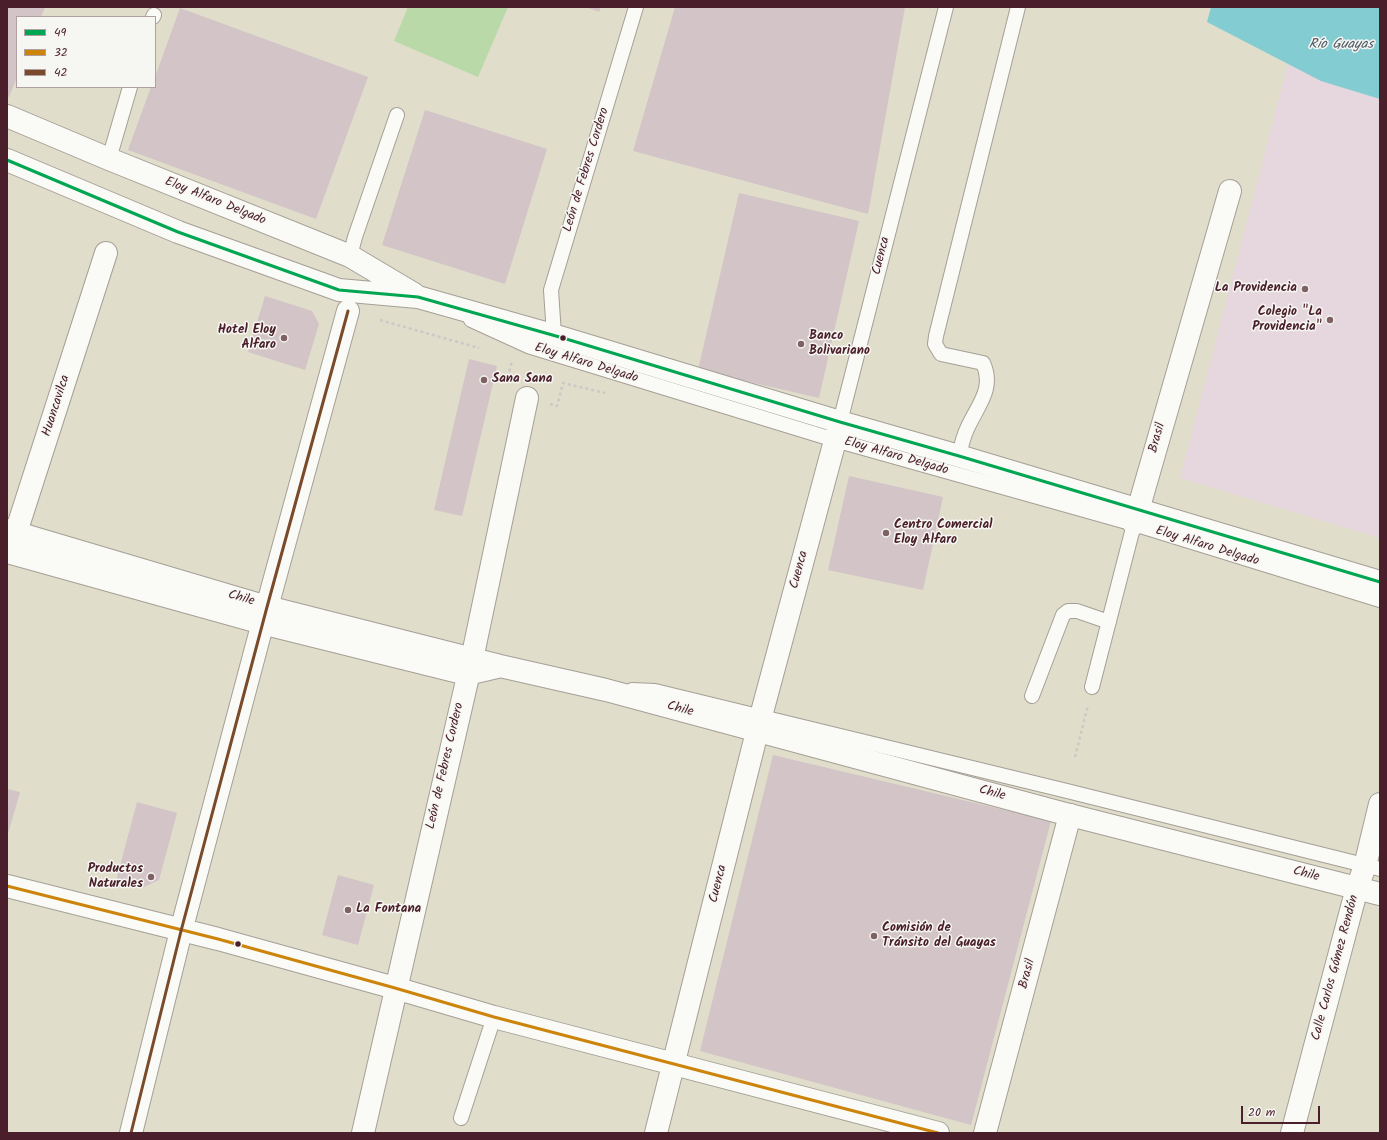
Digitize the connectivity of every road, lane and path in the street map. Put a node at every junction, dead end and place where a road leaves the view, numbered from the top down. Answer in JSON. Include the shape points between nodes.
{"nodes":[{"id":1,"x":636,"y":7,"type":"edge"},
{"id":2,"x":946,"y":7,"type":"edge"},
{"id":3,"x":1018,"y":7,"type":"edge"},
{"id":4,"x":130,"y":88,"type":"edge"},
{"id":5,"x":397,"y":115,"type":"dead end"},
{"id":6,"x":7,"y":116,"type":"edge"},
{"id":7,"x":109,"y":159,"type":"junction"},
{"id":8,"x":7,"y":160,"type":"edge"},
{"id":9,"x":1230,"y":191,"type":"dead end"},
{"id":10,"x":106,"y":253,"type":"dead end"},
{"id":11,"x":350,"y":256,"type":"junction"},
{"id":12,"x":418,"y":297,"type":"junction"},
{"id":13,"x":348,"y":311,"type":"joint"},
{"id":14,"x":554,"y":335,"type":"junction"},
{"id":15,"x":483,"y":350,"type":"dead end"},
{"id":16,"x":513,"y":358,"type":"dead end"},
{"id":17,"x":610,"y":394,"type":"dead end"},
{"id":18,"x":527,"y":398,"type":"junction"},
{"id":19,"x":837,"y":431,"type":"junction"},
{"id":20,"x":959,"y":456,"type":"junction"},
{"id":21,"x":1136,"y":517,"type":"junction"},
{"id":22,"x":9,"y":546,"type":"edge"},
{"id":23,"x":1380,"y":582,"type":"edge"},
{"id":24,"x":1380,"y":600,"type":"edge"},
{"id":25,"x":264,"y":615,"type":"junction"},
{"id":26,"x":1109,"y":622,"type":"junction"},
{"id":27,"x":470,"y":667,"type":"junction"},
{"id":28,"x":1092,"y":687,"type":"joint"},
{"id":29,"x":1032,"y":696,"type":"dead end"},
{"id":30,"x":759,"y":724,"type":"junction"},
{"id":31,"x":1075,"y":757,"type":"dead end"},
{"id":32,"x":1380,"y":804,"type":"edge"},
{"id":33,"x":1070,"y":815,"type":"junction"},
{"id":34,"x":1372,"y":867,"type":"edge"},
{"id":35,"x":7,"y":886,"type":"edge"},
{"id":36,"x":1357,"y":888,"type":"junction"},
{"id":37,"x":1380,"y":894,"type":"edge"},
{"id":38,"x":181,"y":931,"type":"junction"},
{"id":39,"x":395,"y":988,"type":"junction"},
{"id":40,"x":494,"y":1017,"type":"junction"},
{"id":41,"x":674,"y":1064,"type":"junction"},
{"id":42,"x":461,"y":1118,"type":"dead end"},
{"id":43,"x":131,"y":1133,"type":"edge"},
{"id":44,"x":363,"y":1133,"type":"edge"},
{"id":45,"x":656,"y":1133,"type":"edge"},
{"id":46,"x":938,"y":1133,"type":"edge"},
{"id":47,"x":985,"y":1133,"type":"edge"},
{"id":48,"x":1292,"y":1133,"type":"edge"}],
"edges":[{"from":1,"to":14,"type":"lane","name":"León de Febres Cordero","via":[[551,290]]},
{"from":2,"to":19,"type":"lane","name":"Cuenca"},
{"from":3,"to":20,"type":"lane","via":[[936,336],[935,344],[941,354],[983,363],[987,372],[985,394],[966,430]]},
{"from":4,"to":7,"type":"lane"},
{"from":5,"to":11,"type":"lane"},
{"from":6,"to":7,"type":"main road","name":"Eloy Alfaro Delgado"},
{"from":7,"to":11,"type":"main road","name":"Eloy Alfaro Delgado"},
{"from":8,"to":12,"type":"main road","name":"Eloy Alfaro Delgado","via":[[178,232],[339,290]]},
{"from":9,"to":21,"type":"main road","name":"Brasil"},
{"from":10,"to":22,"type":"main road","name":"Huancavilca"},
{"from":11,"to":12,"type":"main road","name":"Eloy Alfaro Delgado"},
{"from":12,"to":14,"type":"main road","name":"Eloy Alfaro Delgado"},
{"from":12,"to":19,"type":"lane","name":"Eloy Alfaro Delgado","via":[[528,346]]},
{"from":13,"to":15,"type":"path"},
{"from":13,"to":25,"type":"main road"},
{"from":14,"to":19,"type":"main road","name":"Eloy Alfaro Delgado"},
{"from":16,"to":18,"type":"path","via":[[504,392]]},
{"from":17,"to":18,"type":"path","via":[[564,383],[557,406]]},
{"from":18,"to":27,"type":"main road","name":"León de Febres Cordero"},
{"from":19,"to":20,"type":"main road","name":"Eloy Alfaro Delgado"},
{"from":19,"to":21,"type":"lane","name":"Eloy Alfaro Delgado"},
{"from":19,"to":30,"type":"main road","name":"Cuenca"},
{"from":20,"to":21,"type":"main road","name":"Eloy Alfaro Delgado"},
{"from":21,"to":23,"type":"main road","name":"Eloy Alfaro Delgado"},
{"from":21,"to":24,"type":"lane","name":"Eloy Alfaro Delgado"},
{"from":21,"to":26,"type":"lane","name":"Brasil"},
{"from":22,"to":25,"type":"main road","name":"Chile"},
{"from":25,"to":27,"type":"main road","name":"Chile"},
{"from":25,"to":38,"type":"main road"},
{"from":26,"to":28,"type":"lane","name":"Brasil"},
{"from":26,"to":29,"type":"lane","via":[[1077,611],[1068,611],[1063,615]]},
{"from":27,"to":30,"type":"main road","name":"Chile","via":[[500,666]]},
{"from":27,"to":39,"type":"main road","name":"León de Febres Cordero"},
{"from":28,"to":31,"type":"path"},
{"from":30,"to":33,"type":"main road","name":"Chile"},
{"from":30,"to":34,"type":"lane","name":"Chile"},
{"from":30,"to":41,"type":"main road","name":"Cuenca"},
{"from":32,"to":34,"type":"main road","name":"Calle Carlos Gómez Rendón"},
{"from":33,"to":36,"type":"main road","name":"Chile"},
{"from":33,"to":47,"type":"main road","name":"Brasil"},
{"from":34,"to":36,"type":"main road","name":"Calle Carlos Gómez Rendón"},
{"from":35,"to":38,"type":"main road"},
{"from":36,"to":37,"type":"main road","name":"Chile"},
{"from":36,"to":48,"type":"main road","name":"Calle Carlos Gómez Rendón"},
{"from":38,"to":39,"type":"main road"},
{"from":38,"to":43,"type":"main road"},
{"from":39,"to":40,"type":"main road"},
{"from":39,"to":44,"type":"main road","name":"León de Febres Cordero"},
{"from":40,"to":41,"type":"main road"},
{"from":40,"to":42,"type":"lane"},
{"from":41,"to":45,"type":"main road","name":"Cuenca"},
{"from":41,"to":46,"type":"main road"}]}
